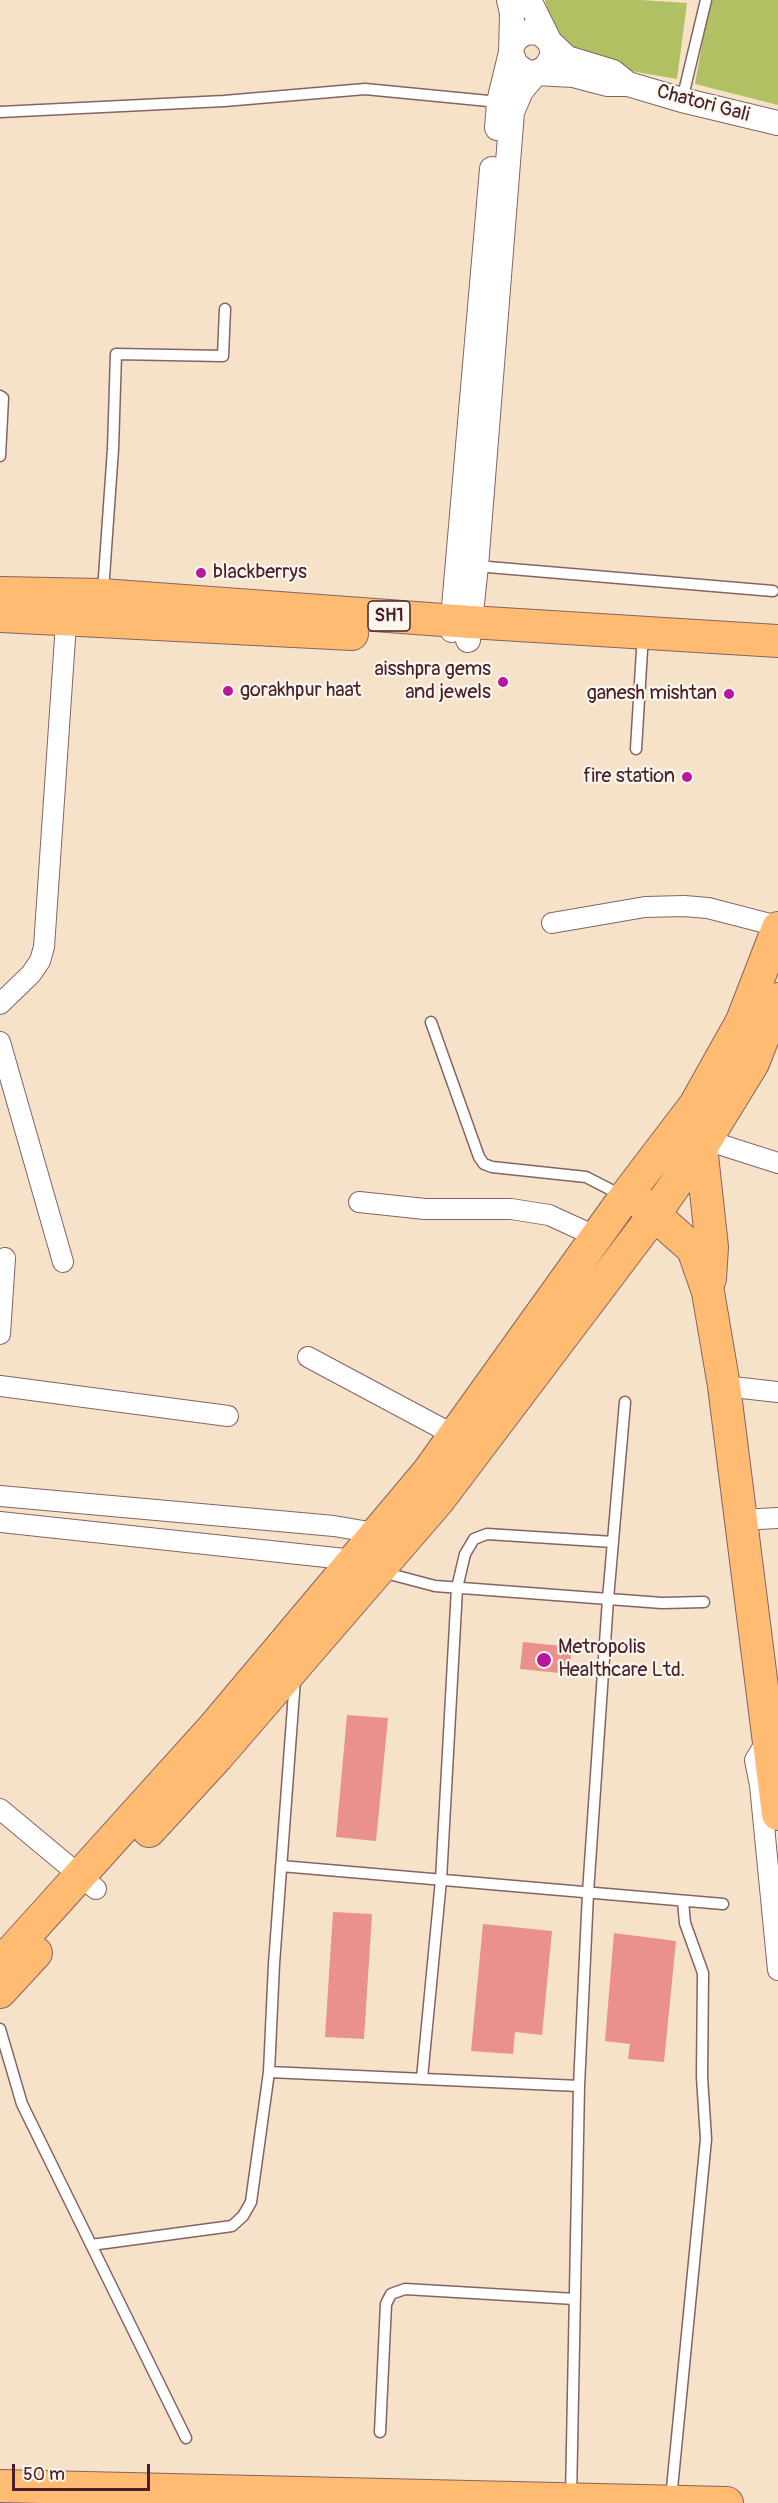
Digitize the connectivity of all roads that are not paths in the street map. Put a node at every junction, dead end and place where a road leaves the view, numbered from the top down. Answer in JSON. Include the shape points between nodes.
{"nodes":[{"id":1,"x":509,"y":0,"type":"edge"},
{"id":2,"x":529,"y":0,"type":"edge"},
{"id":3,"x":706,"y":0,"type":"edge"},
{"id":4,"x":550,"y":42,"type":"junction"},
{"id":5,"x":511,"y":52,"type":"junction"},
{"id":6,"x":536,"y":73,"type":"junction"},
{"id":7,"x":628,"y":84,"type":"junction"},
{"id":8,"x":682,"y":100,"type":"junction"},
{"id":9,"x":499,"y":102,"type":"junction"},
{"id":10,"x":0,"y":112,"type":"edge"},
{"id":11,"x":778,"y":123,"type":"edge"},
{"id":12,"x":225,"y":309,"type":"dead end"},
{"id":13,"x":0,"y":396,"type":"edge"},
{"id":14,"x":0,"y":456,"type":"edge"},
{"id":15,"x":476,"y":566,"type":"junction"},
{"id":16,"x":773,"y":591,"type":"dead end"},
{"id":17,"x":0,"y":593,"type":"edge"},
{"id":18,"x":68,"y":607,"type":"junction"},
{"id":19,"x":101,"y":609,"type":"junction"},
{"id":20,"x":0,"y":616,"type":"edge"},
{"id":21,"x":461,"y":630,"type":"junction"},
{"id":22,"x":778,"y":641,"type":"edge"},
{"id":23,"x":642,"y":650,"type":"junction"},
{"id":24,"x":778,"y":657,"type":"edge"},
{"id":25,"x":636,"y":749,"type":"dead end"},
{"id":26,"x":552,"y":922,"type":"dead end"},
{"id":27,"x":778,"y":927,"type":"edge"},
{"id":28,"x":0,"y":1004,"type":"edge"},
{"id":29,"x":775,"y":1016,"type":"edge"},
{"id":30,"x":431,"y":1022,"type":"dead end"},
{"id":31,"x":0,"y":1042,"type":"edge"},
{"id":32,"x":695,"y":1105,"type":"junction"},
{"id":33,"x":704,"y":1143,"type":"junction"},
{"id":34,"x":778,"y":1163,"type":"edge"},
{"id":35,"x":627,"y":1194,"type":"junction"},
{"id":36,"x":359,"y":1202,"type":"dead end"},
{"id":37,"x":654,"y":1215,"type":"junction"},
{"id":38,"x":597,"y":1237,"type":"junction"},
{"id":39,"x":5,"y":1258,"type":"dead end"},
{"id":40,"x":63,"y":1262,"type":"dead end"},
{"id":41,"x":708,"y":1292,"type":"junction"},
{"id":42,"x":0,"y":1334,"type":"edge"},
{"id":43,"x":308,"y":1358,"type":"dead end"},
{"id":44,"x":0,"y":1386,"type":"edge"},
{"id":45,"x":724,"y":1386,"type":"junction"},
{"id":46,"x":778,"y":1392,"type":"edge"},
{"id":47,"x":625,"y":1402,"type":"dead end"},
{"id":48,"x":228,"y":1416,"type":"dead end"},
{"id":49,"x":454,"y":1435,"type":"junction"},
{"id":50,"x":0,"y":1496,"type":"edge"},
{"id":51,"x":778,"y":1518,"type":"edge"},
{"id":52,"x":741,"y":1520,"type":"junction"},
{"id":53,"x":0,"y":1522,"type":"edge"},
{"id":54,"x":387,"y":1541,"type":"junction"},
{"id":55,"x":613,"y":1542,"type":"junction"},
{"id":56,"x":367,"y":1565,"type":"junction"},
{"id":57,"x":457,"y":1587,"type":"junction"},
{"id":58,"x":608,"y":1599,"type":"junction"},
{"id":59,"x":704,"y":1602,"type":"dead end"},
{"id":60,"x":296,"y":1667,"type":"junction"},
{"id":61,"x":773,"y":1755,"type":"edge"},
{"id":62,"x":0,"y":1809,"type":"edge"},
{"id":63,"x":778,"y":1814,"type":"edge"},
{"id":64,"x":281,"y":1866,"type":"junction"},
{"id":65,"x":441,"y":1880,"type":"junction"},
{"id":66,"x":88,"y":1882,"type":"junction"},
{"id":67,"x":588,"y":1893,"type":"junction"},
{"id":68,"x":683,"y":1901,"type":"junction"},
{"id":69,"x":723,"y":1904,"type":"dead end"},
{"id":70,"x":778,"y":1970,"type":"edge"},
{"id":71,"x":1,"y":1983,"type":"edge"},
{"id":72,"x":0,"y":2029,"type":"edge"},
{"id":73,"x":269,"y":2072,"type":"junction"},
{"id":74,"x":422,"y":2078,"type":"junction"},
{"id":75,"x":579,"y":2086,"type":"junction"},
{"id":76,"x":91,"y":2245,"type":"junction"},
{"id":77,"x":575,"y":2299,"type":"junction"},
{"id":78,"x":380,"y":2432,"type":"dead end"},
{"id":79,"x":186,"y":2438,"type":"dead end"},
{"id":80,"x":0,"y":2486,"type":"edge"},
{"id":81,"x":571,"y":2501,"type":"junction"},
{"id":82,"x":671,"y":2502,"type":"edge"},
{"id":83,"x":726,"y":2503,"type":"edge"}],
"edges":[{"from":1,"to":5,"type":"street"},
{"from":2,"to":4,"type":"street"},
{"from":3,"to":8,"type":"lane"},
{"from":4,"to":5,"type":"street","via":[[540,33],[526,32],[516,39]]},
{"from":4,"to":6,"type":"street","via":[[550,62]]},
{"from":4,"to":7,"type":"street","via":[[567,58],[613,72]]},
{"from":5,"to":6,"type":"street","via":[[516,65]]},
{"from":5,"to":9,"type":"street"},
{"from":6,"to":7,"type":"street"},
{"from":6,"to":15,"type":"street","via":[[521,91],[512,112]]},
{"from":7,"to":8,"type":"street","name":"Chatori Gali"},
{"from":8,"to":11,"type":"street","name":"Chatori Gali"},
{"from":9,"to":10,"type":"lane","via":[[365,89]]},
{"from":9,"to":21,"type":"street","via":[[487,220]]},
{"from":12,"to":19,"type":"lane","via":[[223,356],[116,354]]},
{"from":13,"to":14,"type":"lane"},
{"from":15,"to":16,"type":"lane"},
{"from":15,"to":21,"type":"street"},
{"from":17,"to":18,"type":"main road","number":"SH1"},
{"from":18,"to":19,"type":"main road","number":"SH1"},
{"from":18,"to":20,"type":"main road","number":"SH1"},
{"from":18,"to":28,"type":"street","via":[[44,946],[31,974]]},
{"from":19,"to":21,"type":"main road","number":"SH1"},
{"from":21,"to":22,"type":"main road","number":"SH1"},
{"from":21,"to":23,"type":"main road","number":"SH1"},
{"from":23,"to":24,"type":"main road","number":"SH1"},
{"from":23,"to":25,"type":"lane"},
{"from":26,"to":27,"type":"street","via":[[645,907],[684,906],[708,908]]},
{"from":27,"to":32,"type":"main road","via":[[742,1021]]},
{"from":29,"to":33,"type":"main road","via":[[753,1063]]},
{"from":30,"to":35,"type":"lane","via":[[484,1164],[586,1177]]},
{"from":31,"to":40,"type":"street"},
{"from":32,"to":33,"type":"main road"},
{"from":32,"to":35,"type":"main road"},
{"from":33,"to":34,"type":"street"},
{"from":33,"to":37,"type":"main road"},
{"from":33,"to":41,"type":"main road","via":[[712,1247]]},
{"from":35,"to":37,"type":"main road"},
{"from":35,"to":38,"type":"main road"},
{"from":36,"to":38,"type":"street","via":[[426,1209],[511,1209],[549,1215]]},
{"from":37,"to":41,"type":"main road","via":[[693,1249]]},
{"from":37,"to":54,"type":"main road","via":[[438,1501]]},
{"from":38,"to":49,"type":"main road"},
{"from":39,"to":42,"type":"street"},
{"from":41,"to":45,"type":"main road"},
{"from":43,"to":49,"type":"street"},
{"from":44,"to":48,"type":"street"},
{"from":45,"to":46,"type":"street"},
{"from":45,"to":52,"type":"main road"},
{"from":47,"to":55,"type":"lane"},
{"from":49,"to":54,"type":"main road"},
{"from":50,"to":54,"type":"street","via":[[334,1526]]},
{"from":51,"to":52,"type":"street"},
{"from":52,"to":61,"type":"main road"},
{"from":53,"to":56,"type":"street"},
{"from":54,"to":56,"type":"main road"},
{"from":55,"to":57,"type":"lane","via":[[487,1534],[474,1539],[465,1554]]},
{"from":55,"to":58,"type":"lane"},
{"from":56,"to":57,"type":"lane","via":[[435,1586]]},
{"from":56,"to":60,"type":"main road"},
{"from":56,"to":66,"type":"main road","via":[[213,1728]]},
{"from":57,"to":58,"type":"lane"},
{"from":57,"to":65,"type":"lane"},
{"from":58,"to":59,"type":"lane"},
{"from":58,"to":67,"type":"lane"},
{"from":60,"to":64,"type":"lane"},
{"from":60,"to":66,"type":"main road","via":[[217,1757]]},
{"from":61,"to":63,"type":"main road"},
{"from":61,"to":70,"type":"street","via":[[755,1760]]},
{"from":62,"to":66,"type":"street"},
{"from":64,"to":65,"type":"lane"},
{"from":64,"to":73,"type":"lane"},
{"from":65,"to":67,"type":"lane"},
{"from":65,"to":74,"type":"lane"},
{"from":66,"to":71,"type":"main road"},
{"from":67,"to":68,"type":"lane"},
{"from":67,"to":75,"type":"lane"},
{"from":68,"to":69,"type":"lane"},
{"from":68,"to":82,"type":"lane","via":[[683,1916],[703,1973],[706,2139]]},
{"from":72,"to":76,"type":"lane","via":[[22,2104]]},
{"from":73,"to":74,"type":"lane"},
{"from":73,"to":76,"type":"lane","via":[[251,2202],[243,2217],[232,2226]]},
{"from":74,"to":75,"type":"lane"},
{"from":75,"to":77,"type":"lane"},
{"from":76,"to":79,"type":"lane"},
{"from":77,"to":78,"type":"lane","via":[[405,2289],[391,2294],[386,2304]]},
{"from":77,"to":81,"type":"lane"},
{"from":80,"to":81,"type":"main road"},
{"from":81,"to":82,"type":"main road"},
{"from":82,"to":83,"type":"main road"}]}
